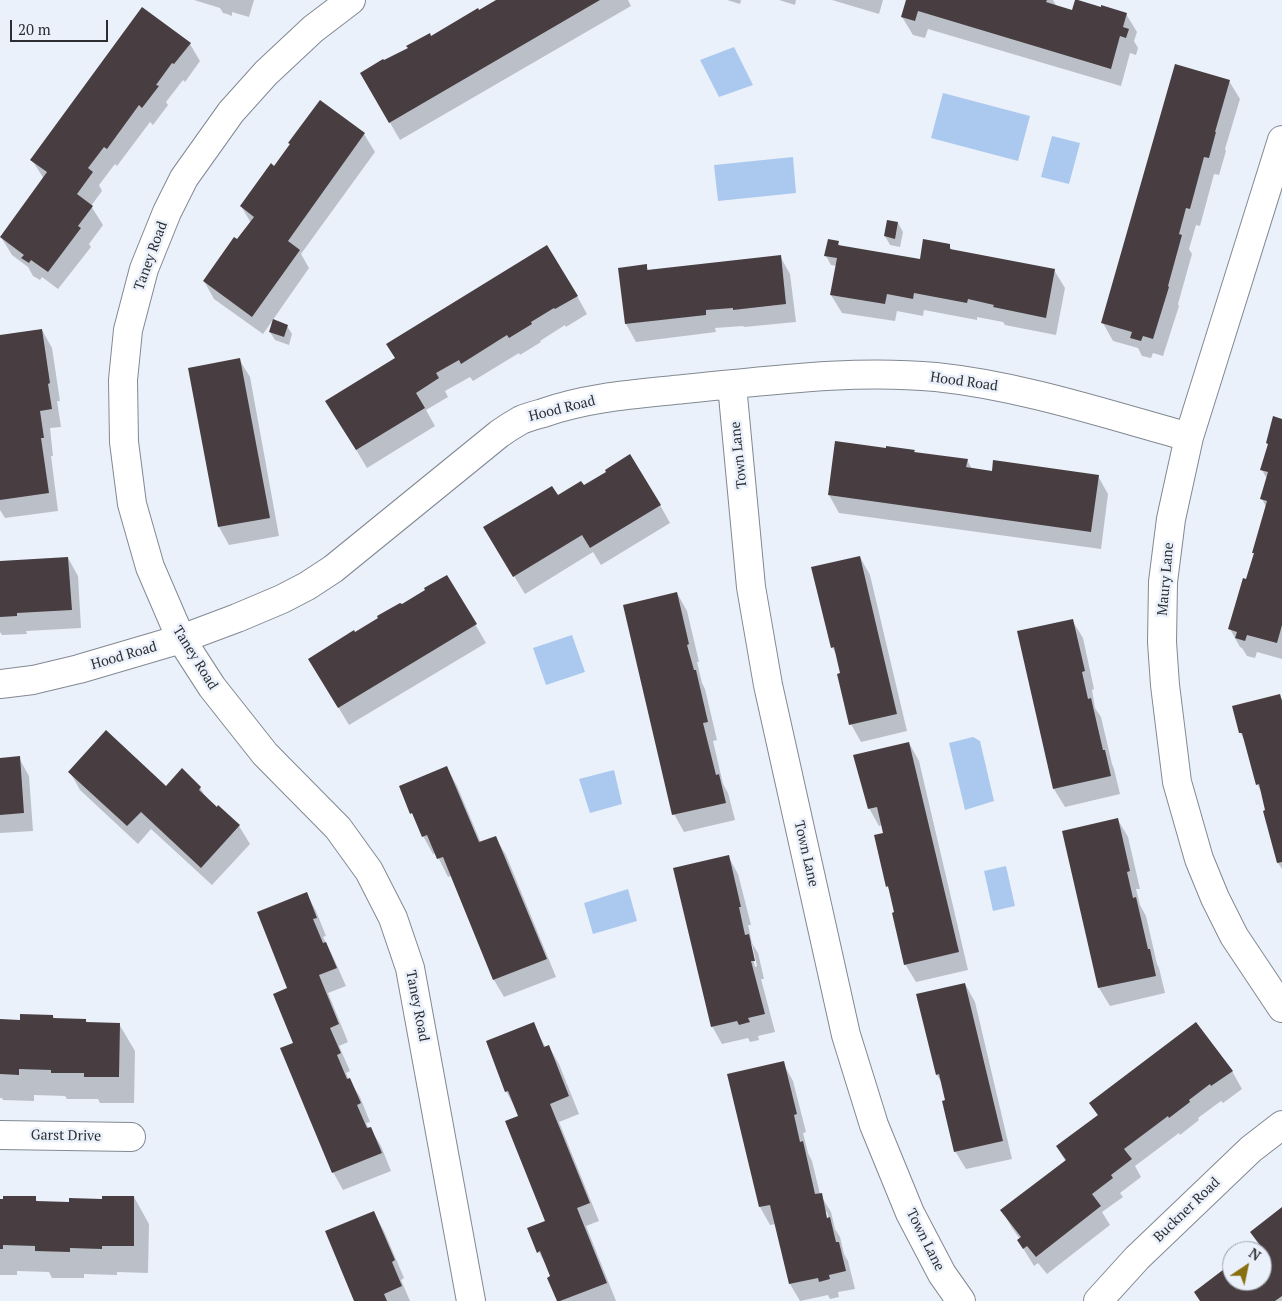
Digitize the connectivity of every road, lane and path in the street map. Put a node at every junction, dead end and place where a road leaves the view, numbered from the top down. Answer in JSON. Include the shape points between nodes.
{"nodes":[{"id":1,"x":351,"y":0,"type":"edge"},
{"id":2,"x":1282,"y":140,"type":"edge"},
{"id":3,"x":732,"y":384,"type":"junction"},
{"id":4,"x":1189,"y":437,"type":"junction"},
{"id":5,"x":180,"y":639,"type":"junction"},
{"id":6,"x":0,"y":684,"type":"edge"},
{"id":7,"x":1282,"y":1008,"type":"edge"},
{"id":8,"x":1282,"y":1125,"type":"edge"},
{"id":9,"x":0,"y":1135,"type":"edge"},
{"id":10,"x":131,"y":1137,"type":"dead end"},
{"id":11,"x":470,"y":1301,"type":"edge"},
{"id":12,"x":961,"y":1301,"type":"edge"},
{"id":13,"x":1098,"y":1301,"type":"edge"}],
"edges":[{"from":1,"to":5,"type":"street","name":"Taney Road","via":[[313,29],[266,73],[231,112],[184,178],[167,212],[139,287],[128,330],[123,380],[124,442],[132,504],[150,567]]},
{"from":2,"to":4,"type":"street","name":"Maury Lane"},
{"from":3,"to":4,"type":"street","name":"Hood Road","via":[[866,374],[978,382]]},
{"from":3,"to":5,"type":"street","name":"Hood Road","via":[[579,403],[522,419],[499,434],[333,569],[307,586],[237,618]]},
{"from":3,"to":12,"type":"street","name":"Town Lane","via":[[751,587],[766,675],[846,1035],[874,1126],[910,1213],[942,1274]]},
{"from":4,"to":7,"type":"street","name":"Maury Lane","via":[[1171,518],[1162,602],[1165,685],[1177,782],[1199,859],[1215,898],[1234,936]]},
{"from":5,"to":6,"type":"street","name":"Hood Road","via":[[51,676]]},
{"from":5,"to":11,"type":"street","name":"Taney Road","via":[[212,687],[265,754],[338,828],[369,870],[393,918],[410,968]]},
{"from":8,"to":13,"type":"street","name":"Buckner Road","via":[[1244,1156],[1137,1258]]},
{"from":9,"to":10,"type":"street","name":"Garst Drive"}]}
